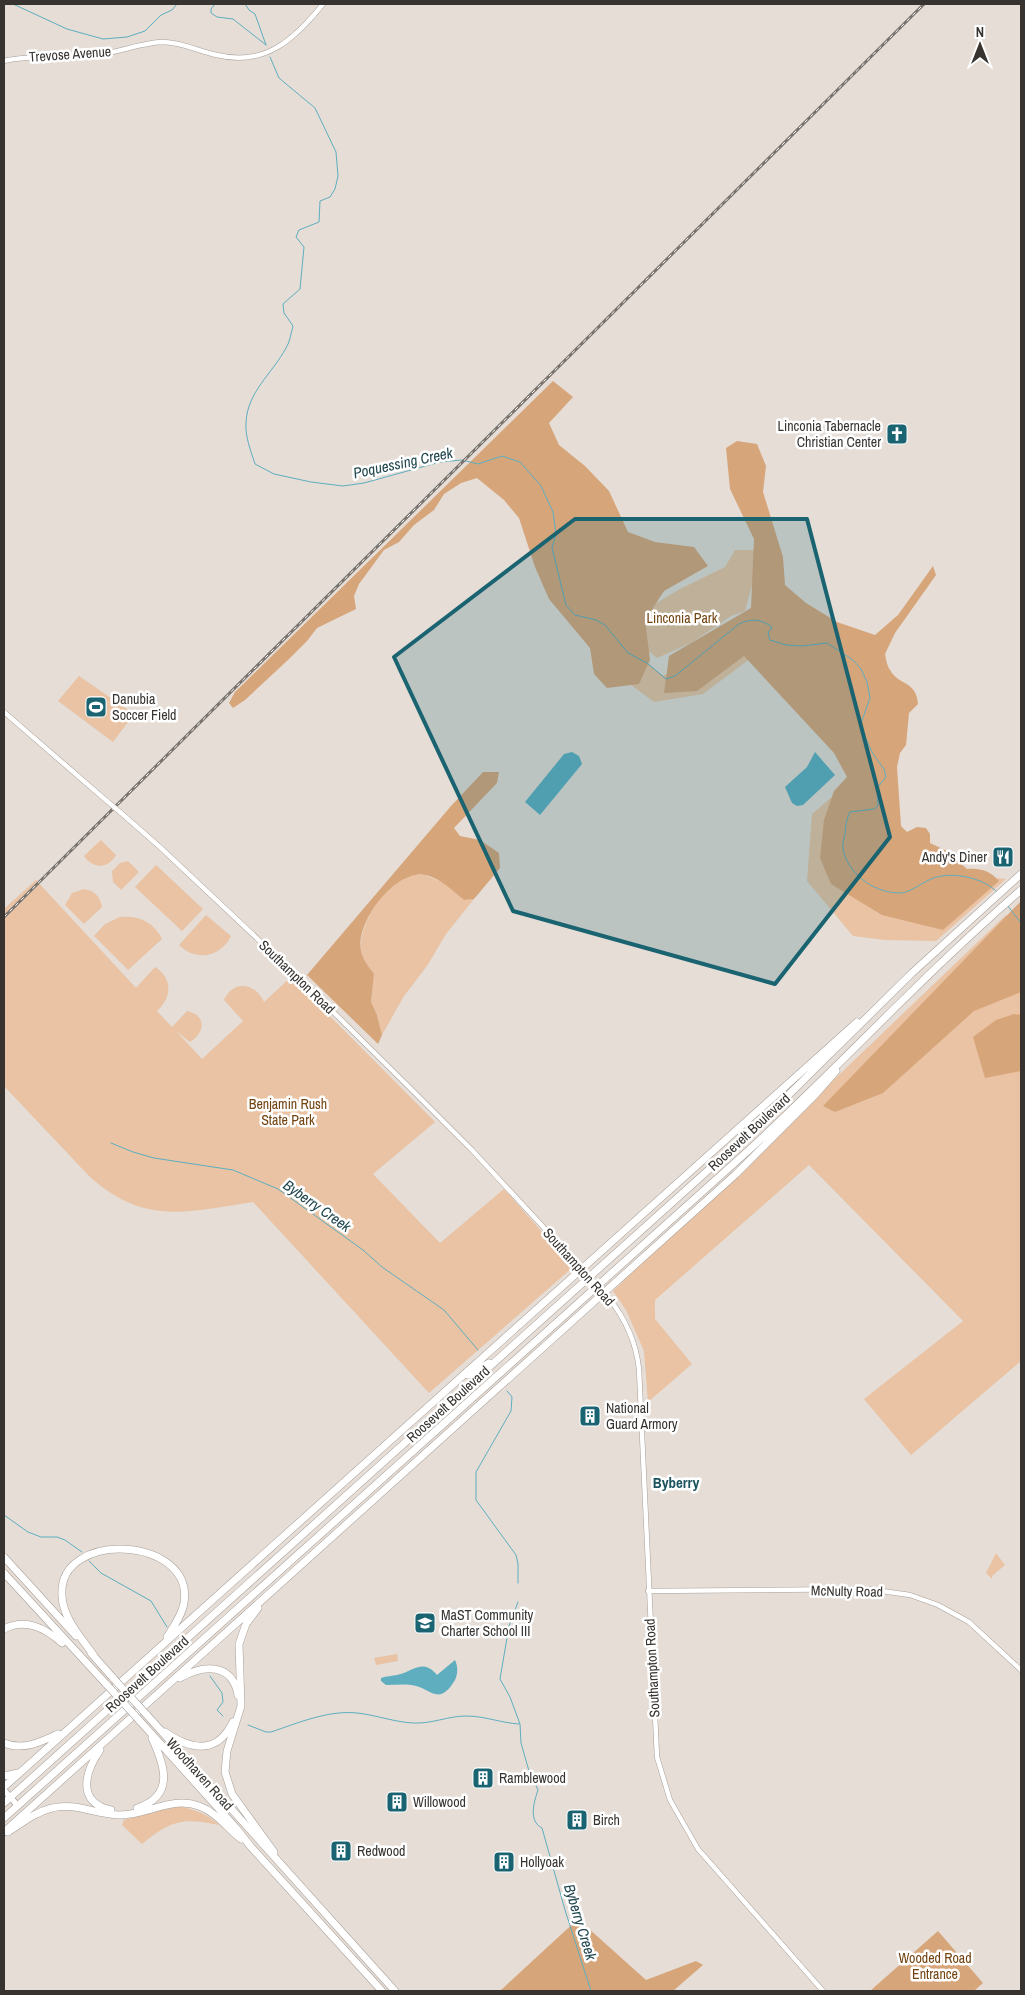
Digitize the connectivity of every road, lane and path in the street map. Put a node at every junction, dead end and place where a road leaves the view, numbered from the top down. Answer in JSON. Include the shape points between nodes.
{"nodes":[{"id":1,"x":322,"y":4,"type":"edge"},
{"id":2,"x":4,"y":61,"type":"edge"},
{"id":3,"x":4,"y":712,"type":"edge"},
{"id":4,"x":1021,"y":874,"type":"edge"},
{"id":5,"x":1021,"y":890,"type":"edge"},
{"id":6,"x":887,"y":998,"type":"junction"},
{"id":7,"x":848,"y":1055,"type":"junction"},
{"id":8,"x":582,"y":1269,"type":"junction"},
{"id":9,"x":590,"y":1277,"type":"junction"},
{"id":10,"x":598,"y":1286,"type":"junction"},
{"id":11,"x":604,"y":1293,"type":"junction"},
{"id":12,"x":502,"y":1355,"type":"junction"},
{"id":13,"x":511,"y":1363,"type":"junction"},
{"id":14,"x":455,"y":1382,"type":"junction"},
{"id":15,"x":484,"y":1401,"type":"junction"},
{"id":16,"x":4,"y":1557,"type":"edge"},
{"id":17,"x":4,"y":1573,"type":"edge"},
{"id":18,"x":272,"y":1591,"type":"junction"},
{"id":19,"x":648,"y":1591,"type":"junction"},
{"id":20,"x":4,"y":1629,"type":"edge"},
{"id":21,"x":223,"y":1634,"type":"junction"},
{"id":22,"x":163,"y":1643,"type":"junction"},
{"id":23,"x":76,"y":1652,"type":"junction"},
{"id":24,"x":94,"y":1656,"type":"junction"},
{"id":25,"x":185,"y":1656,"type":"junction"},
{"id":26,"x":1021,"y":1670,"type":"edge"},
{"id":27,"x":171,"y":1683,"type":"junction"},
{"id":28,"x":154,"y":1724,"type":"junction"},
{"id":29,"x":65,"y":1730,"type":"junction"},
{"id":30,"x":148,"y":1731,"type":"junction"},
{"id":31,"x":106,"y":1741,"type":"junction"},
{"id":32,"x":4,"y":1743,"type":"edge"},
{"id":33,"x":21,"y":1772,"type":"junction"},
{"id":34,"x":4,"y":1776,"type":"edge"},
{"id":35,"x":4,"y":1788,"type":"edge"},
{"id":36,"x":10,"y":1797,"type":"junction"},
{"id":37,"x":4,"y":1803,"type":"edge"},
{"id":38,"x":18,"y":1806,"type":"junction"},
{"id":39,"x":4,"y":1818,"type":"edge"},
{"id":40,"x":4,"y":1833,"type":"edge"},
{"id":41,"x":251,"y":1848,"type":"junction"},
{"id":42,"x":284,"y":1869,"type":"junction"},
{"id":43,"x":382,"y":1991,"type":"edge"},
{"id":44,"x":395,"y":1991,"type":"edge"},
{"id":45,"x":823,"y":1991,"type":"edge"}],
"edges":[{"from":1,"to":2,"type":"street","name":"Trevose Avenue","via":[[296,35],[272,50],[252,56],[226,57],[188,45],[161,42],[97,55]]},
{"from":3,"to":8,"type":"street","name":"Southampton Road","bridge":true,"via":[[168,854],[316,994],[463,1141]]},
{"from":4,"to":6,"type":"highway","name":"Roosevelt Boulevard"},
{"from":5,"to":7,"type":"highway","name":"Roosevelt Boulevard"},
{"from":6,"to":8,"type":"highway","name":"Roosevelt Boulevard"},
{"from":6,"to":9,"type":"highway","name":"Roosevelt Boulevard","via":[[754,1129]]},
{"from":7,"to":10,"type":"highway","name":"Roosevelt Boulevard"},
{"from":7,"to":11,"type":"highway","name":"Roosevelt Boulevard","via":[[816,1094],[747,1164]]},
{"from":8,"to":9,"type":"street","name":"Southampton Road"},
{"from":8,"to":14,"type":"highway","name":"Roosevelt Boulevard"},
{"from":9,"to":10,"type":"street","name":"Southampton Road"},
{"from":9,"to":12,"type":"highway","name":"Roosevelt Boulevard"},
{"from":10,"to":11,"type":"street","name":"Southampton Road"},
{"from":10,"to":13,"type":"highway","name":"Roosevelt Boulevard"},
{"from":11,"to":15,"type":"highway","name":"Roosevelt Boulevard"},
{"from":11,"to":19,"type":"street","name":"Southampton Road","via":[[628,1328],[638,1362]]},
{"from":12,"to":14,"type":"highway"},
{"from":12,"to":36,"type":"highway","name":"Roosevelt Boulevard"},
{"from":13,"to":15,"type":"highway"},
{"from":13,"to":25,"type":"highway","name":"Roosevelt Boulevard"},
{"from":14,"to":22,"type":"highway","name":"Roosevelt Boulevard"},
{"from":15,"to":18,"type":"highway","name":"Roosevelt Boulevard"},
{"from":16,"to":24,"type":"highway","name":"Woodhaven Road"},
{"from":17,"to":23,"type":"highway","name":"Woodhaven Road"},
{"from":18,"to":21,"type":"highway","name":"Roosevelt Boulevard"},
{"from":18,"to":42,"type":"highway","via":[[246,1624],[240,1639],[241,1706],[225,1767],[232,1794]]},
{"from":19,"to":26,"type":"street","name":"McNulty Road","via":[[868,1590],[910,1595],[938,1605],[969,1622]]},
{"from":19,"to":45,"type":"street","name":"Southampton Road","via":[[656,1757],[670,1800],[698,1849]]},
{"from":20,"to":23,"type":"highway","via":[[19,1624],[36,1626]]},
{"from":21,"to":25,"type":"highway"},
{"from":21,"to":27,"type":"highway","name":"Roosevelt Boulevard"},
{"from":22,"to":24,"type":"highway","via":[[183,1608],[184,1591],[179,1576],[165,1562],[148,1553],[130,1549],[108,1550],[74,1565],[66,1574],[62,1588],[67,1617]]},
{"from":22,"to":29,"type":"highway","name":"Roosevelt Boulevard"},
{"from":23,"to":30,"type":"highway","name":"Woodhaven Road","bridge":true},
{"from":24,"to":28,"type":"highway","name":"Woodhaven Road","bridge":true},
{"from":25,"to":38,"type":"highway","name":"Roosevelt Boulevard"},
{"from":27,"to":28,"type":"highway","via":[[200,1669],[223,1672],[237,1691],[235,1718],[223,1738],[203,1746],[179,1740]]},
{"from":27,"to":31,"type":"highway","name":"Roosevelt Boulevard"},
{"from":28,"to":42,"type":"highway","name":"Woodhaven Road"},
{"from":29,"to":32,"type":"highway","via":[[30,1746]]},
{"from":29,"to":33,"type":"highway","name":"Roosevelt Boulevard"},
{"from":30,"to":31,"type":"highway","via":[[161,1758],[164,1782],[156,1798],[134,1809],[108,1809],[97,1804],[89,1794],[86,1783],[88,1771]]},
{"from":30,"to":41,"type":"highway","name":"Woodhaven Road"},
{"from":31,"to":40,"type":"highway","name":"Roosevelt Boulevard"},
{"from":33,"to":34,"type":"highway"},
{"from":33,"to":35,"type":"highway","name":"Roosevelt Boulevard"},
{"from":35,"to":36,"type":"main road"},
{"from":36,"to":37,"type":"highway","name":"Roosevelt Boulevard"},
{"from":36,"to":38,"type":"main road"},
{"from":38,"to":39,"type":"highway","name":"Roosevelt Boulevard"},
{"from":40,"to":41,"type":"highway","via":[[55,1807],[120,1815],[181,1802],[208,1810]]},
{"from":41,"to":43,"type":"highway","name":"Woodhaven Road"},
{"from":42,"to":44,"type":"highway","name":"Woodhaven Road"}]}
